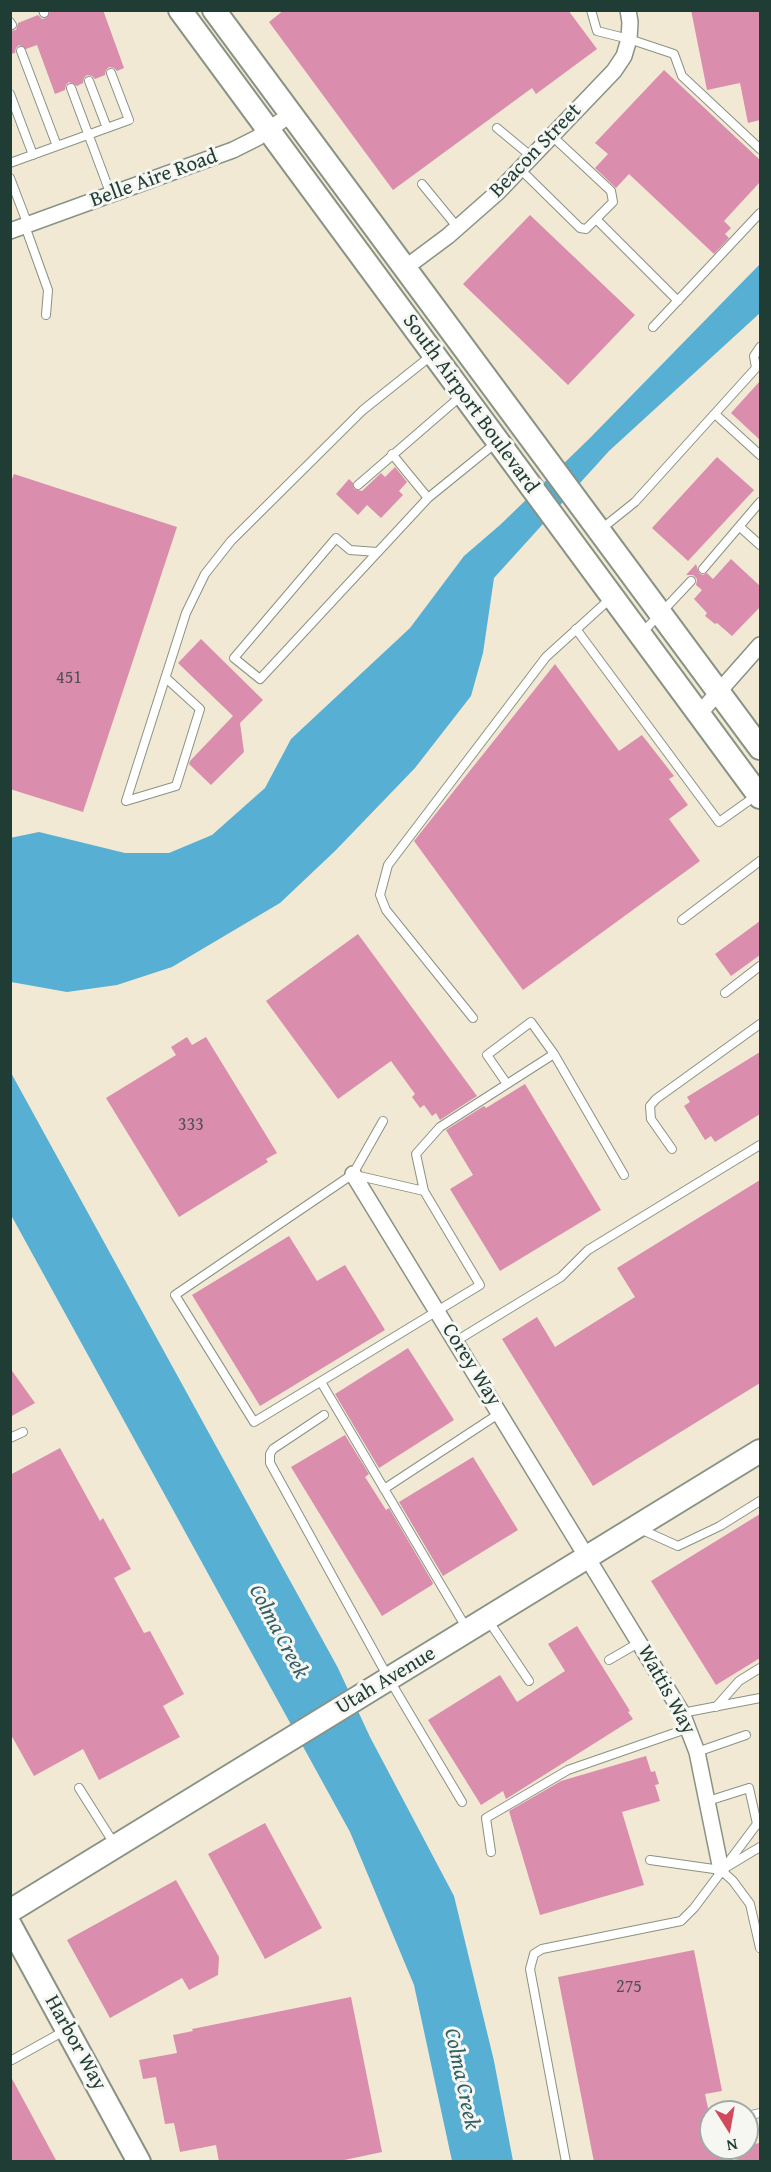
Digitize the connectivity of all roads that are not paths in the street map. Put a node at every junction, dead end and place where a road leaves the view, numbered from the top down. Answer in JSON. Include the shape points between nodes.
{"nodes":[{"id":1,"x":180,"y":10,"type":"edge"},
{"id":2,"x":591,"y":10,"type":"edge"},
{"id":3,"x":628,"y":10,"type":"edge"},
{"id":4,"x":220,"y":12,"type":"edge"},
{"id":5,"x":629,"y":39,"type":"junction"},
{"id":6,"x":21,"y":51,"type":"dead end"},
{"id":7,"x":111,"y":73,"type":"dead end"},
{"id":8,"x":89,"y":81,"type":"dead end"},
{"id":9,"x":72,"y":88,"type":"dead end"},
{"id":10,"x":10,"y":94,"type":"edge"},
{"id":11,"x":291,"y":114,"type":"junction"},
{"id":12,"x":106,"y":128,"type":"junction"},
{"id":13,"x":497,"y":128,"type":"dead end"},
{"id":14,"x":267,"y":130,"type":"junction"},
{"id":15,"x":89,"y":135,"type":"junction"},
{"id":16,"x":552,"y":136,"type":"junction"},
{"id":17,"x":57,"y":147,"type":"junction"},
{"id":18,"x":760,"y":149,"type":"edge"},
{"id":19,"x":33,"y":155,"type":"junction"},
{"id":20,"x":532,"y":157,"type":"junction"},
{"id":21,"x":10,"y":164,"type":"edge"},
{"id":22,"x":520,"y":169,"type":"junction"},
{"id":23,"x":10,"y":178,"type":"edge"},
{"id":24,"x":422,"y":184,"type":"dead end"},
{"id":25,"x":111,"y":195,"type":"junction"},
{"id":26,"x":760,"y":213,"type":"edge"},
{"id":27,"x":596,"y":219,"type":"junction"},
{"id":28,"x":26,"y":226,"type":"junction"},
{"id":29,"x":458,"y":228,"type":"junction"},
{"id":30,"x":10,"y":231,"type":"edge"},
{"id":31,"x":405,"y":268,"type":"junction"},
{"id":32,"x":678,"y":301,"type":"junction"},
{"id":33,"x":46,"y":315,"type":"dead end"},
{"id":34,"x":653,"y":327,"type":"dead end"},
{"id":35,"x":760,"y":347,"type":"edge"},
{"id":36,"x":433,"y":354,"type":"junction"},
{"id":37,"x":463,"y":394,"type":"junction"},
{"id":38,"x":715,"y":414,"type":"junction"},
{"id":39,"x":498,"y":441,"type":"junction"},
{"id":40,"x":392,"y":454,"type":"junction"},
{"id":41,"x":760,"y":455,"type":"edge"},
{"id":42,"x":358,"y":485,"type":"dead end"},
{"id":43,"x":429,"y":498,"type":"junction"},
{"id":44,"x":760,"y":502,"type":"edge"},
{"id":45,"x":740,"y":527,"type":"junction"},
{"id":46,"x":599,"y":531,"type":"junction"},
{"id":47,"x":760,"y":545,"type":"edge"},
{"id":48,"x":377,"y":552,"type":"junction"},
{"id":49,"x":702,"y":569,"type":"dead end"},
{"id":50,"x":692,"y":581,"type":"dead end"},
{"id":51,"x":612,"y":597,"type":"junction"},
{"id":52,"x":660,"y":613,"type":"junction"},
{"id":53,"x":576,"y":629,"type":"junction"},
{"id":54,"x":640,"y":634,"type":"junction"},
{"id":55,"x":760,"y":645,"type":"edge"},
{"id":56,"x":166,"y":678,"type":"junction"},
{"id":57,"x":719,"y":691,"type":"junction"},
{"id":58,"x":699,"y":714,"type":"junction"},
{"id":59,"x":760,"y":748,"type":"edge"},
{"id":60,"x":759,"y":796,"type":"edge"},
{"id":61,"x":760,"y":861,"type":"edge"},
{"id":62,"x":682,"y":920,"type":"dead end"},
{"id":63,"x":760,"y":966,"type":"edge"},
{"id":64,"x":725,"y":993,"type":"dead end"},
{"id":65,"x":473,"y":1018,"type":"dead end"},
{"id":66,"x":760,"y":1024,"type":"edge"},
{"id":67,"x":554,"y":1054,"type":"junction"},
{"id":68,"x":507,"y":1084,"type":"junction"},
{"id":69,"x":383,"y":1120,"type":"dead end"},
{"id":70,"x":760,"y":1145,"type":"edge"},
{"id":71,"x":672,"y":1149,"type":"dead end"},
{"id":72,"x":353,"y":1174,"type":"junction"},
{"id":73,"x":624,"y":1175,"type":"dead end"},
{"id":74,"x":424,"y":1191,"type":"junction"},
{"id":75,"x":437,"y":1310,"type":"junction"},
{"id":76,"x":456,"y":1341,"type":"junction"},
{"id":77,"x":321,"y":1382,"type":"junction"},
{"id":78,"x":500,"y":1413,"type":"junction"},
{"id":79,"x":324,"y":1415,"type":"dead end"},
{"id":80,"x":23,"y":1432,"type":"dead end"},
{"id":81,"x":10,"y":1438,"type":"edge"},
{"id":82,"x":760,"y":1451,"type":"edge"},
{"id":83,"x":384,"y":1489,"type":"junction"},
{"id":84,"x":760,"y":1501,"type":"edge"},
{"id":85,"x":636,"y":1528,"type":"junction"},
{"id":86,"x":588,"y":1557,"type":"junction"},
{"id":87,"x":488,"y":1618,"type":"junction"},
{"id":88,"x":468,"y":1630,"type":"junction"},
{"id":89,"x":640,"y":1642,"type":"junction"},
{"id":90,"x":609,"y":1660,"type":"dead end"},
{"id":91,"x":760,"y":1668,"type":"edge"},
{"id":92,"x":389,"y":1679,"type":"junction"},
{"id":93,"x":529,"y":1681,"type":"dead end"},
{"id":94,"x":760,"y":1698,"type":"edge"},
{"id":95,"x":716,"y":1707,"type":"junction"},
{"id":96,"x":685,"y":1720,"type":"junction"},
{"id":97,"x":746,"y":1735,"type":"dead end"},
{"id":98,"x":697,"y":1752,"type":"junction"},
{"id":99,"x":80,"y":1788,"type":"dead end"},
{"id":100,"x":708,"y":1801,"type":"junction"},
{"id":101,"x":462,"y":1802,"type":"dead end"},
{"id":102,"x":759,"y":1824,"type":"edge"},
{"id":103,"x":115,"y":1846,"type":"junction"},
{"id":104,"x":760,"y":1847,"type":"edge"},
{"id":105,"x":491,"y":1852,"type":"dead end"},
{"id":106,"x":650,"y":1860,"type":"dead end"},
{"id":107,"x":721,"y":1870,"type":"junction"},
{"id":108,"x":10,"y":1911,"type":"edge"},
{"id":109,"x":10,"y":1925,"type":"edge"},
{"id":110,"x":760,"y":1948,"type":"edge"},
{"id":111,"x":67,"y":2030,"type":"junction"},
{"id":112,"x":12,"y":2060,"type":"dead end"},
{"id":113,"x":139,"y":2162,"type":"edge"},
{"id":114,"x":566,"y":2162,"type":"edge"}],
"edges":[{"from":1,"to":14,"type":"street","name":"South Airport Boulevard"},
{"from":2,"to":5,"type":"lane","via":[[597,31]]},
{"from":3,"to":5,"type":"street","name":"Beacon Street"},
{"from":4,"to":11,"type":"street","name":"South Airport Boulevard"},
{"from":5,"to":16,"type":"street","name":"Beacon Street","via":[[614,71]]},
{"from":5,"to":18,"type":"lane","via":[[674,54],[682,76]]},
{"from":6,"to":17,"type":"lane"},
{"from":7,"to":12,"type":"lane","via":[[129,120]]},
{"from":8,"to":12,"type":"lane"},
{"from":9,"to":15,"type":"lane"},
{"from":10,"to":19,"type":"lane"},
{"from":11,"to":14,"type":"street","name":"Belle Aire Road"},
{"from":11,"to":31,"type":"street","name":"South Airport Boulevard"},
{"from":12,"to":15,"type":"lane"},
{"from":13,"to":20,"type":"lane"},
{"from":14,"to":25,"type":"street","name":"Belle Aire Road","via":[[233,150]]},
{"from":14,"to":36,"type":"street","name":"South Airport Boulevard"},
{"from":15,"to":17,"type":"lane"},
{"from":15,"to":25,"type":"lane"},
{"from":16,"to":20,"type":"street","name":"Beacon Street"},
{"from":16,"to":27,"type":"lane","via":[[610,191],[613,202]]},
{"from":17,"to":19,"type":"lane"},
{"from":19,"to":21,"type":"lane"},
{"from":20,"to":22,"type":"street","name":"Beacon Street"},
{"from":22,"to":27,"type":"lane","via":[[580,228],[586,229]]},
{"from":22,"to":29,"type":"street","name":"Beacon Street"},
{"from":23,"to":28,"type":"lane"},
{"from":24,"to":29,"type":"lane"},
{"from":25,"to":28,"type":"street","name":"Belle Aire Road"},
{"from":26,"to":32,"type":"lane"},
{"from":27,"to":32,"type":"lane"},
{"from":28,"to":30,"type":"street","name":"Belle Aire Road"},
{"from":28,"to":33,"type":"lane","via":[[48,290]]},
{"from":29,"to":31,"type":"street","name":"Beacon Street"},
{"from":31,"to":46,"type":"street","name":"South Airport Boulevard"},
{"from":32,"to":34,"type":"lane"},
{"from":35,"to":38,"type":"lane","via":[[754,356],[756,368]]},
{"from":36,"to":37,"type":"street","name":"South Airport Boulevard"},
{"from":36,"to":56,"type":"lane","via":[[363,410],[218,555],[194,593]]},
{"from":37,"to":39,"type":"street","name":"South Airport Boulevard"},
{"from":37,"to":40,"type":"lane"},
{"from":38,"to":41,"type":"lane"},
{"from":38,"to":46,"type":"lane","via":[[636,502]]},
{"from":39,"to":43,"type":"lane"},
{"from":39,"to":51,"type":"street","name":"South Airport Boulevard"},
{"from":40,"to":42,"type":"lane"},
{"from":40,"to":43,"type":"lane"},
{"from":43,"to":48,"type":"lane"},
{"from":44,"to":45,"type":"lane"},
{"from":45,"to":47,"type":"lane"},
{"from":45,"to":49,"type":"lane"},
{"from":46,"to":52,"type":"street","name":"South Airport Boulevard"},
{"from":48,"to":48,"type":"lane","via":[[350,550],[336,538],[234,658],[260,679]]},
{"from":50,"to":52,"type":"lane"},
{"from":51,"to":53,"type":"lane"},
{"from":51,"to":54,"type":"street","name":"South Airport Boulevard"},
{"from":52,"to":54,"type":"lane"},
{"from":52,"to":57,"type":"street","name":"South Airport Boulevard"},
{"from":53,"to":60,"type":"lane","via":[[719,822]]},
{"from":53,"to":65,"type":"lane","via":[[546,657],[388,864],[380,895],[386,910]]},
{"from":54,"to":58,"type":"street","name":"South Airport Boulevard"},
{"from":55,"to":57,"type":"street"},
{"from":56,"to":56,"type":"lane","via":[[133,778],[126,801],[176,786],[200,709]]},
{"from":57,"to":58,"type":"street"},
{"from":57,"to":59,"type":"street","name":"South Airport Boulevard"},
{"from":58,"to":60,"type":"street","name":"South Airport Boulevard"},
{"from":61,"to":62,"type":"lane"},
{"from":63,"to":64,"type":"lane"},
{"from":66,"to":71,"type":"lane","via":[[651,1106],[651,1119]]},
{"from":67,"to":68,"type":"lane"},
{"from":67,"to":68,"type":"lane","via":[[531,1022],[487,1055]]},
{"from":67,"to":73,"type":"lane"},
{"from":68,"to":74,"type":"lane","via":[[440,1127],[416,1154]]},
{"from":69,"to":72,"type":"lane"},
{"from":70,"to":76,"type":"lane","via":[[588,1251],[561,1277]]},
{"from":72,"to":74,"type":"lane"},
{"from":72,"to":75,"type":"street","name":"Corey Way"},
{"from":72,"to":77,"type":"lane","via":[[175,1295],[254,1422]]},
{"from":74,"to":75,"type":"lane","via":[[480,1285]]},
{"from":75,"to":76,"type":"street","name":"Corey Way"},
{"from":75,"to":77,"type":"lane"},
{"from":76,"to":78,"type":"street","name":"Corey Way"},
{"from":77,"to":83,"type":"lane"},
{"from":78,"to":83,"type":"lane"},
{"from":78,"to":86,"type":"street","name":"Corey Way"},
{"from":79,"to":92,"type":"lane","via":[[273,1449],[270,1463]]},
{"from":80,"to":81,"type":"lane"},
{"from":82,"to":85,"type":"street","name":"Utah Avenue"},
{"from":83,"to":88,"type":"lane"},
{"from":84,"to":85,"type":"lane","via":[[678,1546]]},
{"from":85,"to":86,"type":"street","name":"Utah Avenue"},
{"from":86,"to":87,"type":"street","name":"Utah Avenue"},
{"from":86,"to":89,"type":"street","name":"Wattis Way"},
{"from":87,"to":88,"type":"street","name":"Utah Avenue"},
{"from":87,"to":93,"type":"lane"},
{"from":88,"to":92,"type":"street","name":"Utah Avenue"},
{"from":89,"to":90,"type":"lane"},
{"from":89,"to":96,"type":"street","name":"Wattis Way"},
{"from":91,"to":95,"type":"lane","via":[[739,1681]]},
{"from":92,"to":101,"type":"lane"},
{"from":92,"to":103,"type":"street","name":"Utah Avenue"},
{"from":94,"to":95,"type":"lane"},
{"from":95,"to":96,"type":"lane"},
{"from":96,"to":98,"type":"street","name":"Wattis Way"},
{"from":96,"to":105,"type":"lane","via":[[568,1770],[486,1818]]},
{"from":97,"to":98,"type":"lane"},
{"from":98,"to":100,"type":"street","name":"Wattis Way"},
{"from":99,"to":103,"type":"lane"},
{"from":100,"to":102,"type":"lane","via":[[749,1788]]},
{"from":100,"to":107,"type":"street","name":"Wattis Way"},
{"from":102,"to":107,"type":"lane"},
{"from":103,"to":108,"type":"street","name":"Utah Avenue"},
{"from":104,"to":107,"type":"lane"},
{"from":106,"to":107,"type":"lane"},
{"from":107,"to":110,"type":"lane","via":[[750,1904]]},
{"from":107,"to":114,"type":"lane","via":[[681,1921],[542,1949],[534,1954],[530,1968]]},
{"from":109,"to":111,"type":"street","name":"Harbor Way"},
{"from":111,"to":112,"type":"lane"},
{"from":111,"to":113,"type":"street","name":"Harbor Way"}]}
